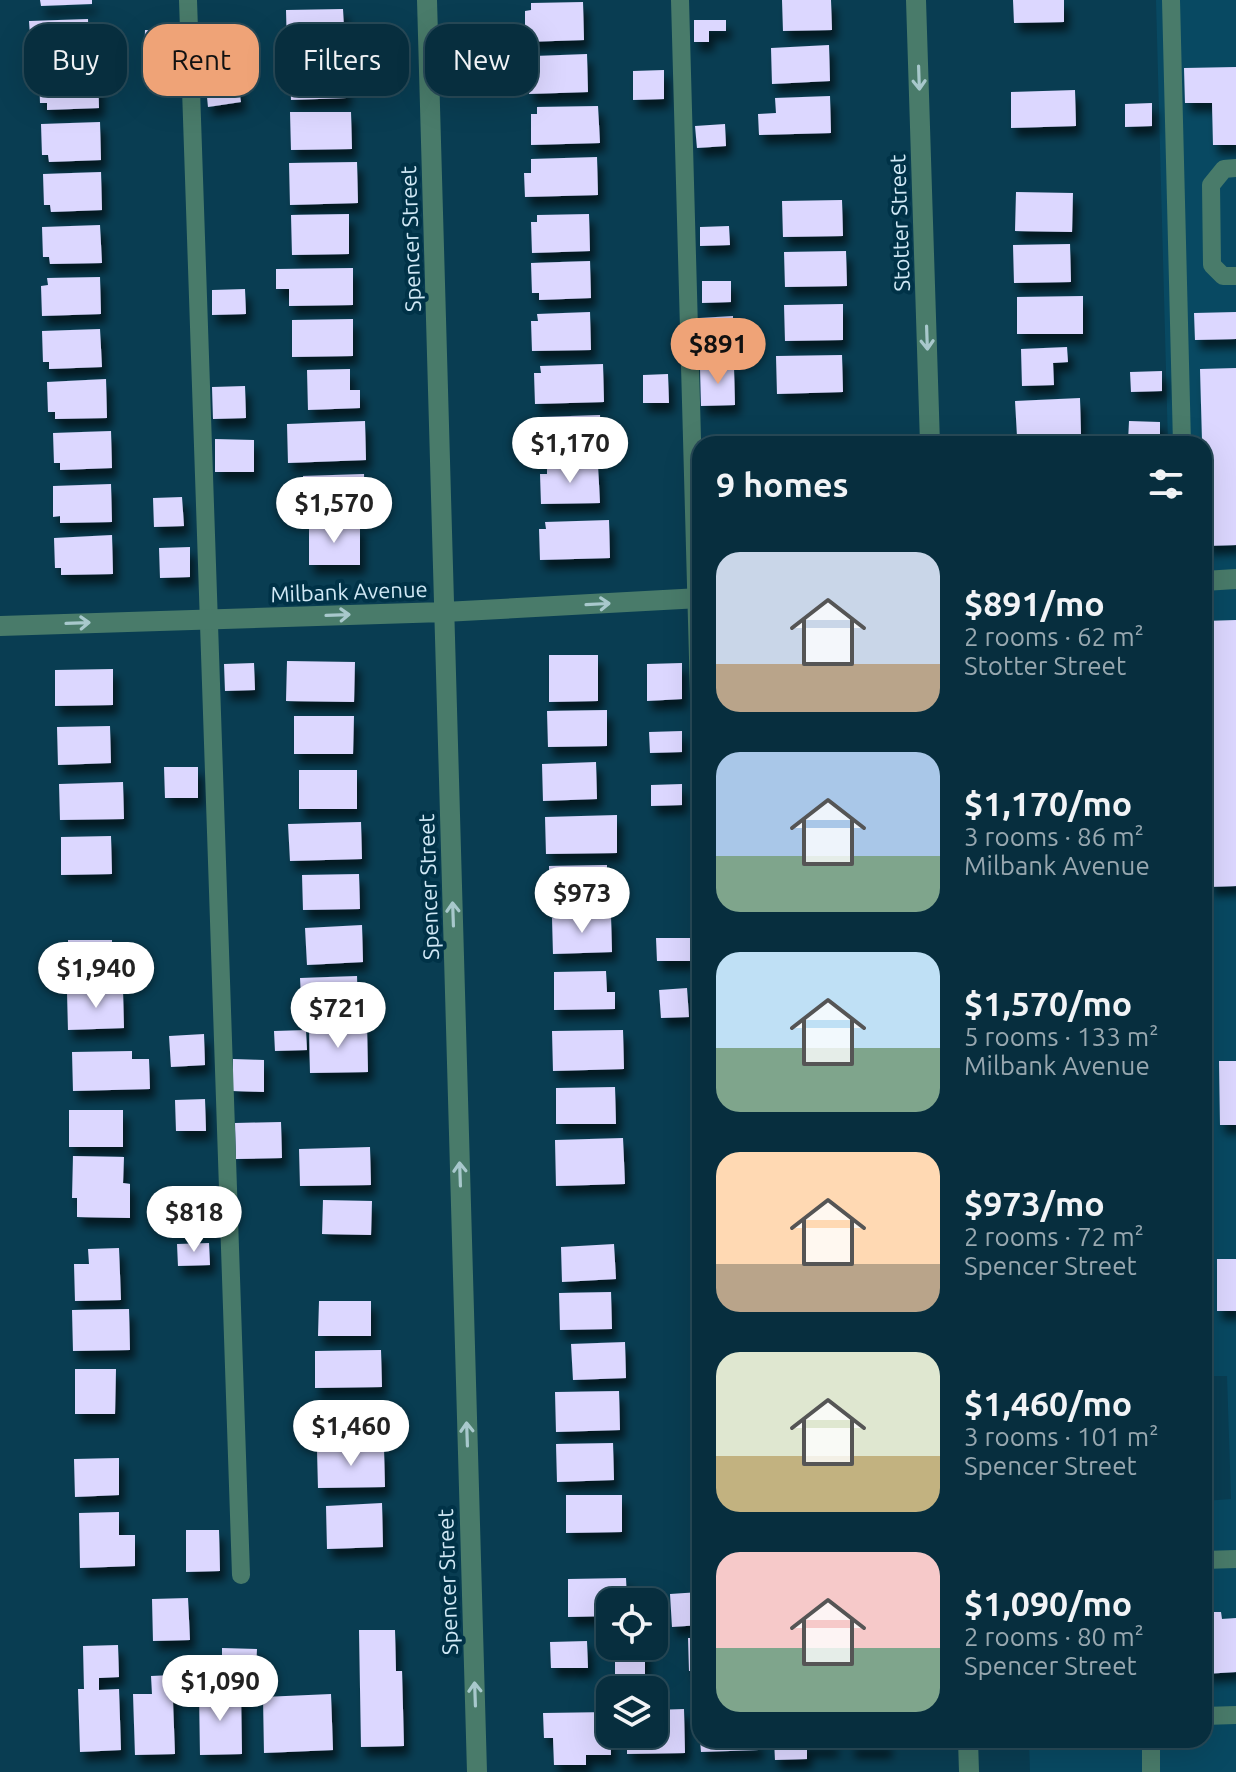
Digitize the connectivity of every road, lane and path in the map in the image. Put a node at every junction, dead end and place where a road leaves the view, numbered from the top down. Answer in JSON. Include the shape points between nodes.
{"nodes":[{"id":1,"x":188,"y":0,"type":"edge"},
{"id":2,"x":427,"y":0,"type":"edge"},
{"id":3,"x":680,"y":0,"type":"edge"},
{"id":4,"x":916,"y":0,"type":"edge"},
{"id":5,"x":1171,"y":0,"type":"edge"},
{"id":6,"x":1236,"y":168,"type":"edge"},
{"id":7,"x":1236,"y":276,"type":"edge"},
{"id":8,"x":693,"y":436,"type":"edge"},
{"id":9,"x":930,"y":436,"type":"edge"},
{"id":10,"x":1182,"y":436,"type":"edge"},
{"id":11,"x":1236,"y":579,"type":"edge"},
{"id":12,"x":1212,"y":580,"type":"edge"},
{"id":13,"x":692,"y":598,"type":"edge"},
{"id":14,"x":444,"y":612,"type":"junction"},
{"id":15,"x":207,"y":619,"type":"junction"},
{"id":16,"x":0,"y":626,"type":"edge"},
{"id":17,"x":1236,"y":1559,"type":"edge"},
{"id":18,"x":1212,"y":1560,"type":"edge"},
{"id":19,"x":241,"y":1575,"type":"dead end"},
{"id":20,"x":1236,"y":1715,"type":"edge"},
{"id":21,"x":1212,"y":1716,"type":"edge"},
{"id":22,"x":968,"y":1748,"type":"edge"},
{"id":23,"x":1151,"y":1748,"type":"edge"},
{"id":24,"x":477,"y":1772,"type":"edge"},
{"id":25,"x":969,"y":1772,"type":"edge"},
{"id":26,"x":1151,"y":1772,"type":"edge"}],
"edges":[{"from":1,"to":15,"type":"lane"},
{"from":2,"to":14,"type":"street","name":"Spencer Street"},
{"from":3,"to":8,"type":"lane"},
{"from":4,"to":9,"type":"street","name":"Stotter Street","one_way":true},
{"from":5,"to":10,"type":"lane"},
{"from":6,"to":7,"type":"lane","via":[[1224,169],[1211,185],[1212,265],[1223,276]]},
{"from":11,"to":12,"type":"street"},
{"from":14,"to":13,"type":"street","name":"Milbank Avenue","one_way":true},
{"from":15,"to":14,"type":"street","name":"Milbank Avenue","one_way":true},
{"from":24,"to":14,"type":"street","name":"Spencer Street","one_way":true},
{"from":16,"to":15,"type":"street","name":"Milbank Avenue","one_way":true},
{"from":15,"to":19,"type":"lane"},
{"from":17,"to":18,"type":"lane"},
{"from":20,"to":21,"type":"lane"},
{"from":22,"to":25,"type":"street"},
{"from":23,"to":26,"type":"lane"}]}
